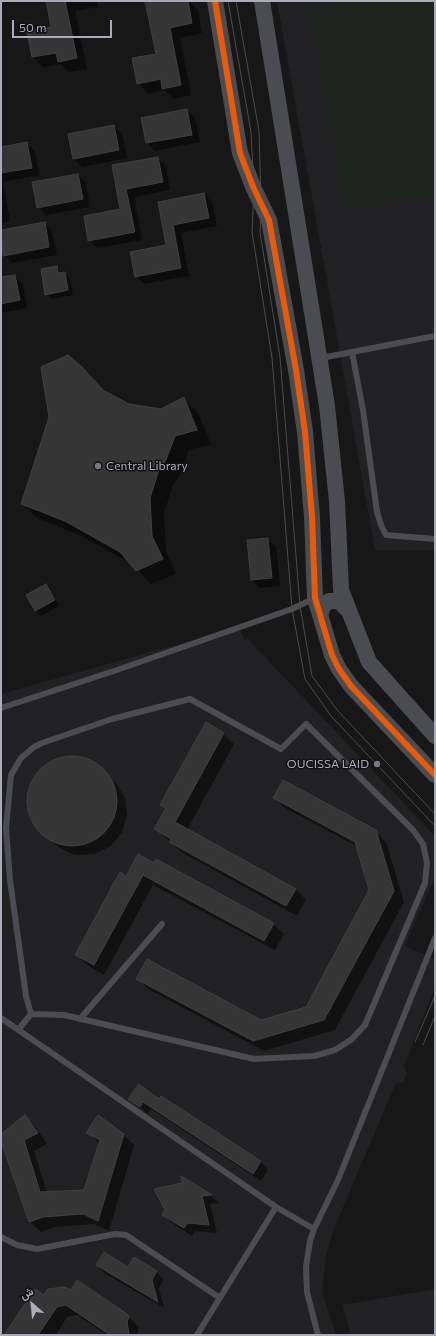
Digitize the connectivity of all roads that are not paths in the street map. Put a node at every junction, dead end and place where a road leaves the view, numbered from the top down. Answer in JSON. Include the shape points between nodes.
{"nodes":[{"id":1,"x":215,"y":1,"type":"edge"},
{"id":2,"x":262,"y":1,"type":"edge"},
{"id":3,"x":435,"y":336,"type":"edge"},
{"id":4,"x":352,"y":352,"type":"junction"},
{"id":5,"x":320,"y":358,"type":"junction"},
{"id":6,"x":435,"y":539,"type":"edge"},
{"id":7,"x":318,"y":597,"type":"junction"},
{"id":8,"x":348,"y":610,"type":"junction"},
{"id":9,"x":320,"y":615,"type":"junction"},
{"id":10,"x":1,"y":708,"type":"edge"},
{"id":11,"x":435,"y":736,"type":"edge"},
{"id":12,"x":435,"y":775,"type":"edge"},
{"id":13,"x":162,"y":924,"type":"dead end"},
{"id":14,"x":435,"y":938,"type":"edge"},
{"id":15,"x":31,"y":1014,"type":"junction"},
{"id":16,"x":1,"y":1018,"type":"edge"},
{"id":17,"x":80,"y":1019,"type":"junction"},
{"id":18,"x":18,"y":1030,"type":"junction"},
{"id":19,"x":276,"y":1207,"type":"junction"},
{"id":20,"x":314,"y":1229,"type":"junction"},
{"id":21,"x":1,"y":1237,"type":"edge"},
{"id":22,"x":220,"y":1298,"type":"junction"},
{"id":23,"x":197,"y":1335,"type":"edge"},
{"id":24,"x":318,"y":1335,"type":"edge"}],
"edges":[{"from":1,"to":7,"type":"street","via":[[240,153],[269,220],[296,370],[305,432]]},
{"from":2,"to":5,"type":"street"},
{"from":3,"to":4,"type":"lane"},
{"from":4,"to":5,"type":"lane"},
{"from":4,"to":6,"type":"lane","via":[[381,525],[386,535]]},
{"from":5,"to":8,"type":"street","via":[[337,501],[338,591]]},
{"from":7,"to":9,"type":"street"},
{"from":7,"to":10,"type":"lane","via":[[292,609]]},
{"from":8,"to":9,"type":"street","via":[[339,601],[329,601],[322,606]]},
{"from":8,"to":11,"type":"street","via":[[369,662]]},
{"from":9,"to":12,"type":"street","via":[[332,655],[344,677]]},
{"from":13,"to":17,"type":"lane"},
{"from":14,"to":20,"type":"lane","via":[[338,1180]]},
{"from":15,"to":17,"type":"lane","via":[[64,1015]]},
{"from":15,"to":17,"type":"lane","via":[[26,996],[10,880],[6,828],[11,775],[27,751],[42,743],[112,719],[190,699],[281,748],[306,724],[413,830],[423,844],[427,863],[425,883],[365,1025],[352,1039],[335,1050],[314,1056],[254,1059]]},
{"from":15,"to":18,"type":"lane"},
{"from":16,"to":18,"type":"lane"},
{"from":18,"to":19,"type":"lane"},
{"from":19,"to":20,"type":"lane"},
{"from":19,"to":22,"type":"lane"},
{"from":20,"to":24,"type":"lane","via":[[306,1279],[309,1305]]},
{"from":21,"to":22,"type":"lane","via":[[17,1245],[37,1249],[115,1234],[126,1235]]},
{"from":22,"to":23,"type":"lane"}]}
